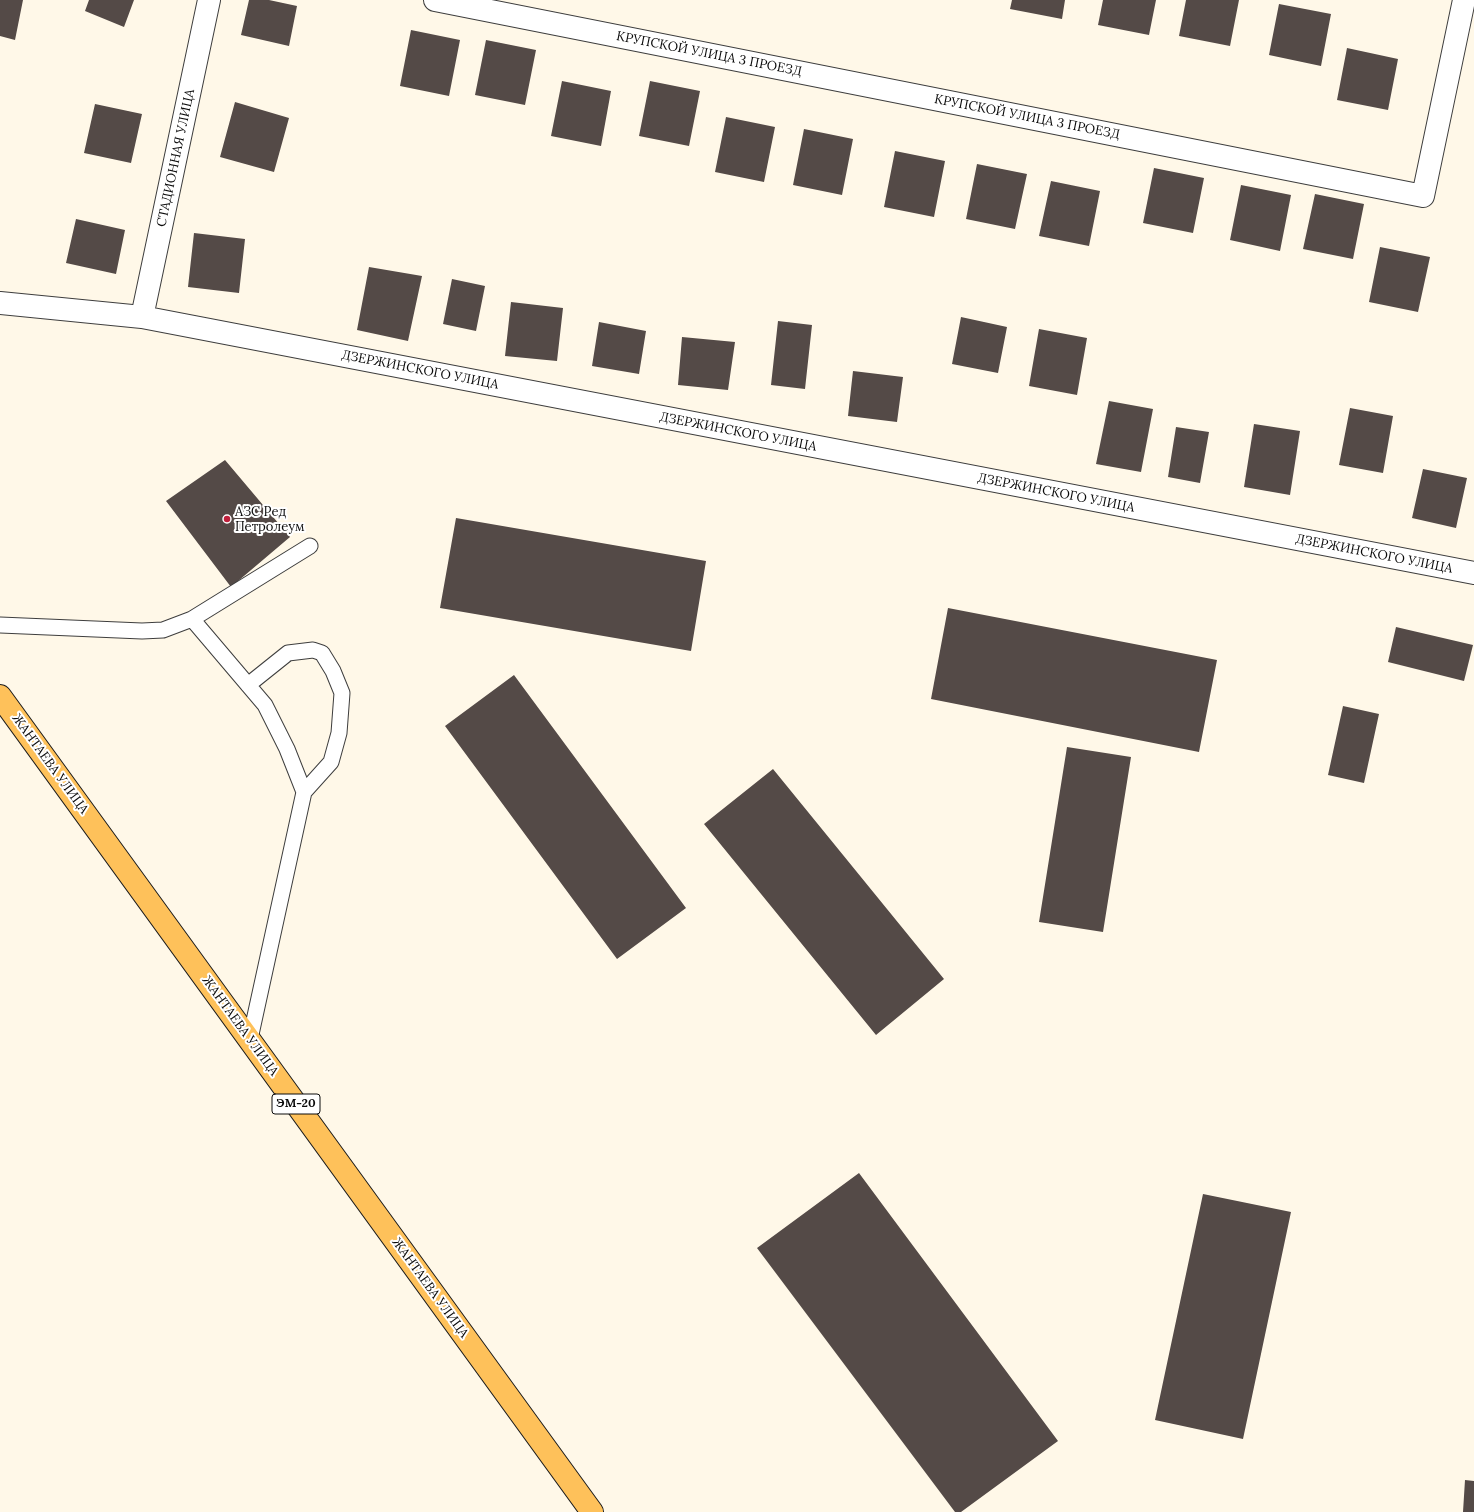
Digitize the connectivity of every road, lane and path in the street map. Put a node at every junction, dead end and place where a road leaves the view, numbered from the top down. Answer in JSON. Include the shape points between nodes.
{"nodes":[{"id":1,"x":209,"y":0,"type":"edge"},
{"id":2,"x":435,"y":0,"type":"edge"},
{"id":3,"x":1463,"y":0,"type":"edge"},
{"id":4,"x":1474,"y":2,"type":"edge"},
{"id":5,"x":0,"y":303,"type":"edge"},
{"id":6,"x":142,"y":317,"type":"junction"},
{"id":7,"x":310,"y":546,"type":"dead end"},
{"id":8,"x":1474,"y":573,"type":"edge"},
{"id":9,"x":192,"y":620,"type":"junction"},
{"id":10,"x":0,"y":624,"type":"edge"},
{"id":11,"x":248,"y":685,"type":"junction"},
{"id":12,"x":0,"y":696,"type":"edge"},
{"id":13,"x":304,"y":792,"type":"junction"},
{"id":14,"x":250,"y":1040,"type":"junction"},
{"id":15,"x":592,"y":1512,"type":"edge"}],
"edges":[{"from":1,"to":6,"type":"street","name":"СТАДИОННАЯ УЛИЦА"},
{"from":2,"to":3,"type":"street","name":"КРУПСКОЙ УЛИЦА 3 ПРОЕЗД","via":[[1423,196]]},
{"from":3,"to":4,"type":"street"},
{"from":5,"to":6,"type":"street","name":"ДЗЕРЖИНСКОГО УЛИЦА"},
{"from":6,"to":8,"type":"street","name":"ДЗЕРЖИНСКОГО УЛИЦА"},
{"from":7,"to":9,"type":"lane"},
{"from":9,"to":10,"type":"lane","via":[[163,630],[142,631]]},
{"from":9,"to":11,"type":"lane"},
{"from":11,"to":13,"type":"lane","via":[[265,705],[287,749]]},
{"from":11,"to":13,"type":"lane","via":[[288,653],[312,650],[322,653],[333,671],[342,693],[339,733],[331,762]]},
{"from":12,"to":14,"type":"main road","name":"ЖАНТАЕВА УЛИЦА","number":"ЭМ-20"},
{"from":13,"to":14,"type":"lane"},
{"from":14,"to":15,"type":"main road","name":"ЖАНТАЕВА УЛИЦА","number":"ЭМ-20"}]}
